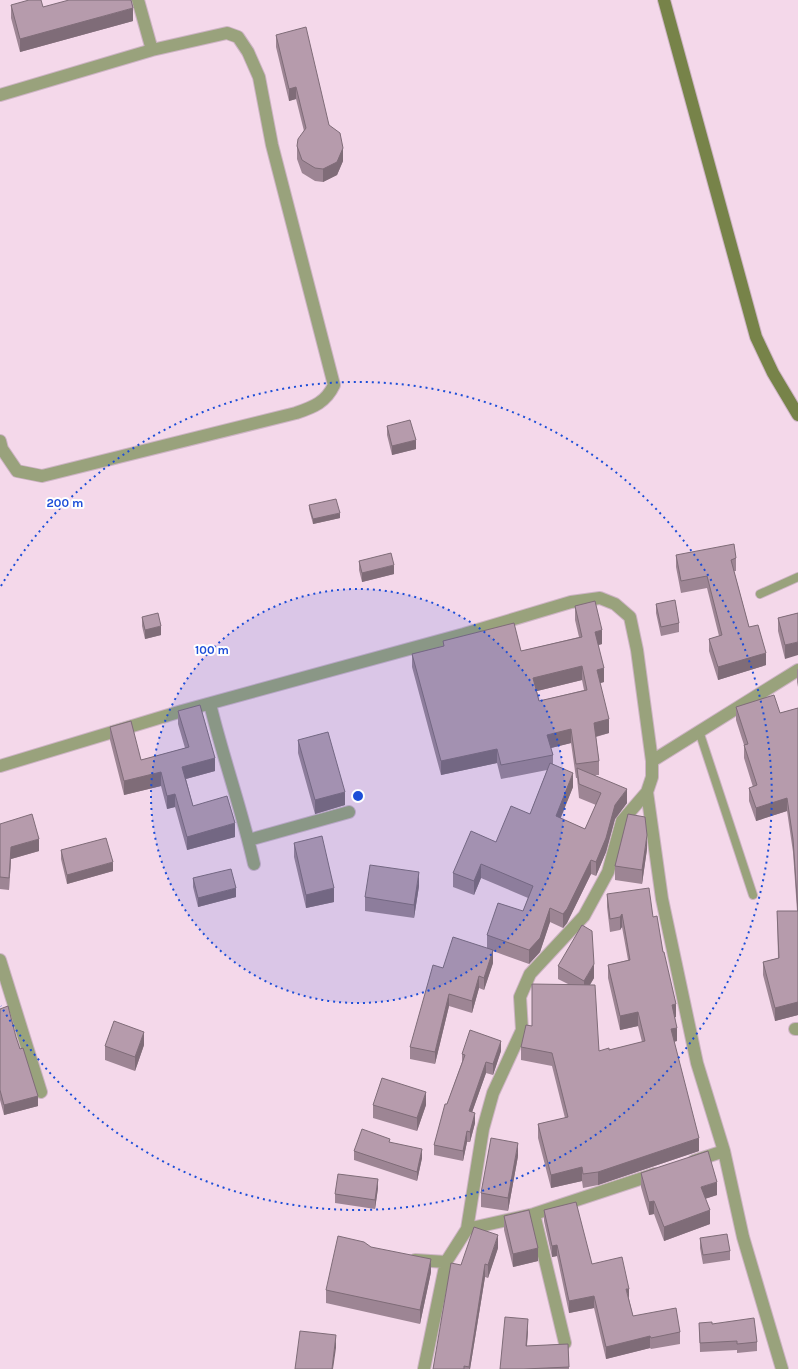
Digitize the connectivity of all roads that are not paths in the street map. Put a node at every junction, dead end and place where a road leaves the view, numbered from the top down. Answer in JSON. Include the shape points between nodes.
{"nodes":[{"id":1,"x":138,"y":0,"type":"edge"},
{"id":2,"x":664,"y":0,"type":"edge"},
{"id":3,"x":152,"y":50,"type":"junction"},
{"id":4,"x":0,"y":95,"type":"edge"},
{"id":5,"x":798,"y":414,"type":"edge"},
{"id":6,"x":0,"y":440,"type":"edge"},
{"id":7,"x":798,"y":577,"type":"edge"},
{"id":8,"x":760,"y":594,"type":"dead end"},
{"id":9,"x":798,"y":670,"type":"edge"},
{"id":10,"x":210,"y":704,"type":"junction"},
{"id":11,"x":699,"y":731,"type":"junction"},
{"id":12,"x":652,"y":761,"type":"junction"},
{"id":13,"x":0,"y":766,"type":"edge"},
{"id":14,"x":647,"y":792,"type":"junction"},
{"id":15,"x":349,"y":812,"type":"dead end"},
{"id":16,"x":249,"y":840,"type":"junction"},
{"id":17,"x":254,"y":864,"type":"dead end"},
{"id":18,"x":753,"y":895,"type":"dead end"},
{"id":19,"x":0,"y":960,"type":"edge"},
{"id":20,"x":41,"y":1092,"type":"dead end"},
{"id":21,"x":724,"y":1151,"type":"junction"},
{"id":22,"x":680,"y":1166,"type":"edge"},
{"id":23,"x":665,"y":1170,"type":"edge"},
{"id":24,"x":534,"y":1214,"type":"junction"},
{"id":25,"x":467,"y":1229,"type":"junction"},
{"id":26,"x":403,"y":1258,"type":"edge"},
{"id":27,"x":446,"y":1262,"type":"junction"},
{"id":28,"x":565,"y":1343,"type":"edge"},
{"id":29,"x":424,"y":1369,"type":"edge"},
{"id":30,"x":782,"y":1369,"type":"edge"}],
"edges":[{"from":1,"to":3,"type":"street"},
{"from":2,"to":5,"type":"street","via":[[756,337],[773,373]]},
{"from":3,"to":4,"type":"street"},
{"from":3,"to":6,"type":"street","via":[[227,33],[238,37],[248,52],[259,77],[272,145],[334,385],[330,394],[319,405],[296,413],[42,476],[17,471],[2,449]]},
{"from":7,"to":8,"type":"lane"},
{"from":9,"to":11,"type":"street"},
{"from":10,"to":12,"type":"street","via":[[571,602],[600,598],[615,604],[630,617]]},
{"from":10,"to":13,"type":"street"},
{"from":10,"to":16,"type":"street","via":[[220,747]]},
{"from":11,"to":12,"type":"street"},
{"from":11,"to":18,"type":"lane"},
{"from":12,"to":14,"type":"street","via":[[652,777]]},
{"from":14,"to":21,"type":"street","via":[[665,915],[697,1063]]},
{"from":14,"to":25,"type":"street","via":[[622,821],[608,872],[584,916],[530,974],[520,997],[522,1030],[493,1093],[483,1129]]},
{"from":15,"to":16,"type":"street"},
{"from":16,"to":17,"type":"street"},
{"from":19,"to":20,"type":"street"},
{"from":21,"to":22,"type":"street"},
{"from":21,"to":30,"type":"street","via":[[743,1237]]},
{"from":23,"to":24,"type":"street"},
{"from":24,"to":25,"type":"street"},
{"from":24,"to":28,"type":"street"},
{"from":25,"to":27,"type":"street"},
{"from":26,"to":27,"type":"street"},
{"from":27,"to":29,"type":"street"}]}
